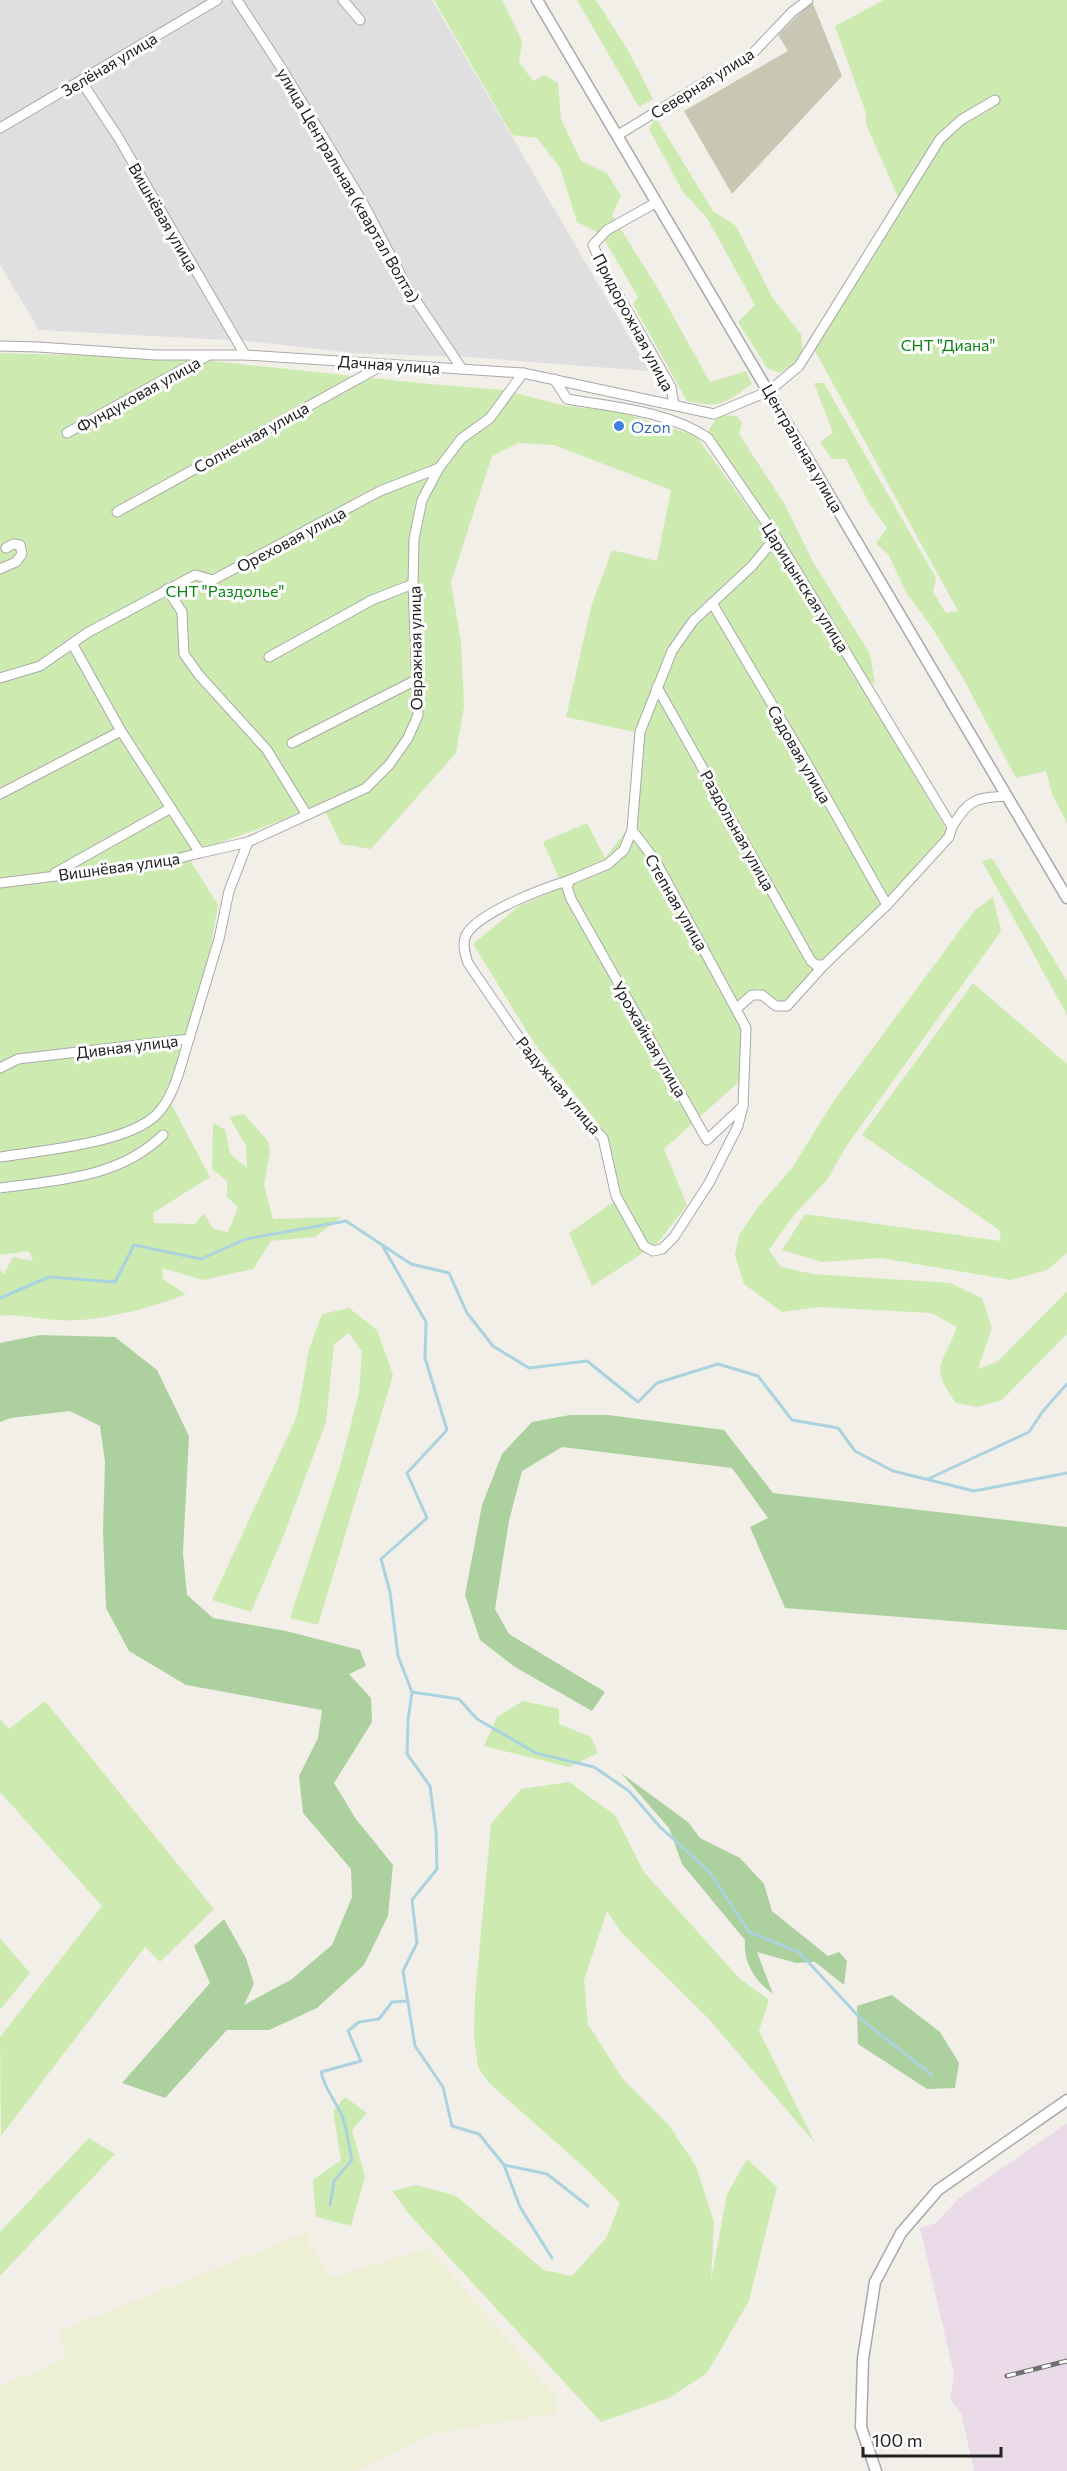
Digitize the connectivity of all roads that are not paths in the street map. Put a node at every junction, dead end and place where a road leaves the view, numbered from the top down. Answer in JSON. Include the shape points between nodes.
{"nodes":[{"id":1,"x":217,"y":0,"type":"edge"},
{"id":2,"x":237,"y":0,"type":"edge"},
{"id":3,"x":343,"y":0,"type":"edge"},
{"id":4,"x":537,"y":0,"type":"edge"},
{"id":5,"x":808,"y":0,"type":"edge"},
{"id":6,"x":360,"y":20,"type":"dead end"},
{"id":7,"x":81,"y":81,"type":"junction"},
{"id":8,"x":995,"y":100,"type":"dead end"},
{"id":9,"x":0,"y":128,"type":"edge"},
{"id":10,"x":618,"y":135,"type":"junction"},
{"id":11,"x":657,"y":202,"type":"junction"},
{"id":12,"x":0,"y":346,"type":"edge"},
{"id":13,"x":209,"y":355,"type":"junction"},
{"id":14,"x":245,"y":355,"type":"junction"},
{"id":15,"x":386,"y":364,"type":"junction"},
{"id":16,"x":462,"y":369,"type":"junction"},
{"id":17,"x":523,"y":373,"type":"junction"},
{"id":18,"x":554,"y":379,"type":"junction"},
{"id":19,"x":769,"y":391,"type":"junction"},
{"id":20,"x":674,"y":405,"type":"junction"},
{"id":21,"x":67,"y":433,"type":"dead end"},
{"id":22,"x":439,"y":468,"type":"junction"},
{"id":23,"x":117,"y":512,"type":"dead end"},
{"id":24,"x":776,"y":537,"type":"junction"},
{"id":25,"x":6,"y":548,"type":"dead end"},
{"id":26,"x":0,"y":569,"type":"edge"},
{"id":27,"x":413,"y":584,"type":"junction"},
{"id":28,"x":167,"y":590,"type":"junction"},
{"id":29,"x":712,"y":603,"type":"junction"},
{"id":30,"x":73,"y":645,"type":"junction"},
{"id":31,"x":269,"y":657,"type":"dead end"},
{"id":32,"x":0,"y":678,"type":"edge"},
{"id":33,"x":416,"y":680,"type":"junction"},
{"id":34,"x":657,"y":687,"type":"junction"},
{"id":35,"x":121,"y":731,"type":"junction"},
{"id":36,"x":292,"y":743,"type":"dead end"},
{"id":37,"x":0,"y":794,"type":"edge"},
{"id":38,"x":1007,"y":796,"type":"junction"},
{"id":39,"x":171,"y":807,"type":"junction"},
{"id":40,"x":307,"y":815,"type":"junction"},
{"id":41,"x":952,"y":827,"type":"junction"},
{"id":42,"x":632,"y":830,"type":"junction"},
{"id":43,"x":248,"y":842,"type":"junction"},
{"id":44,"x":200,"y":853,"type":"junction"},
{"id":45,"x":50,"y":876,"type":"junction"},
{"id":46,"x":570,"y":880,"type":"junction"},
{"id":47,"x":0,"y":883,"type":"edge"},
{"id":48,"x":1067,"y":898,"type":"edge"},
{"id":49,"x":887,"y":905,"type":"junction"},
{"id":50,"x":824,"y":965,"type":"junction"},
{"id":51,"x":736,"y":1009,"type":"junction"},
{"id":52,"x":189,"y":1039,"type":"junction"},
{"id":53,"x":0,"y":1068,"type":"edge"},
{"id":54,"x":743,"y":1106,"type":"junction"},
{"id":55,"x":163,"y":1135,"type":"dead end"},
{"id":56,"x":0,"y":1157,"type":"edge"},
{"id":57,"x":0,"y":1188,"type":"edge"},
{"id":58,"x":1067,"y":2100,"type":"edge"},
{"id":59,"x":876,"y":2471,"type":"edge"}],
"edges":[{"from":1,"to":7,"type":"street","name":"Зелёная улица"},
{"from":2,"to":16,"type":"street","name":"улица Центральная (квартал Волта)","via":[[362,201],[406,287]]},
{"from":3,"to":6,"type":"street"},
{"from":4,"to":10,"type":"street","name":"Центральная улица"},
{"from":5,"to":10,"type":"street","name":"Северная улица","via":[[753,52]]},
{"from":7,"to":9,"type":"street","name":"Зелёная улица"},
{"from":7,"to":14,"type":"street","name":"Вишнёвая улица"},
{"from":8,"to":19,"type":"street","name":"Дачная улица","via":[[961,120],[940,139],[799,366]]},
{"from":10,"to":11,"type":"street","name":"Центральная улица"},
{"from":11,"to":19,"type":"street","name":"Центральная улица"},
{"from":11,"to":20,"type":"street","name":"Придорожная улица","via":[[607,231],[593,244],[671,387]]},
{"from":12,"to":13,"type":"street","name":"Дачная улица","via":[[156,356]]},
{"from":13,"to":14,"type":"street","name":"Дачная улица"},
{"from":13,"to":21,"type":"street","name":"Фундуковая улица"},
{"from":14,"to":15,"type":"street","name":"Дачная улица"},
{"from":15,"to":16,"type":"street","name":"Дачная улица"},
{"from":15,"to":23,"type":"street","name":"Солнечная улица"},
{"from":16,"to":17,"type":"street","name":"Дачная улица"},
{"from":17,"to":18,"type":"street","name":"Дачная улица"},
{"from":17,"to":22,"type":"street","via":[[489,418],[461,440]]},
{"from":18,"to":20,"type":"street","name":"Дачная улица"},
{"from":18,"to":24,"type":"street","name":"Царицынская улица","via":[[567,399],[661,418],[708,438]]},
{"from":19,"to":20,"type":"street","name":"Дачная улица","via":[[714,414]]},
{"from":19,"to":38,"type":"street","name":"Центральная улица"},
{"from":22,"to":27,"type":"street","name":"Овражная улица","via":[[422,500],[414,539]]},
{"from":22,"to":28,"type":"street","name":"Ореховая улица","via":[[380,491],[213,580],[195,575]]},
{"from":24,"to":29,"type":"street"},
{"from":24,"to":41,"type":"street","name":"Царицынская улица"},
{"from":25,"to":26,"type":"street","via":[[20,545],[22,554],[16,562]]},
{"from":27,"to":31,"type":"street","via":[[372,600]]},
{"from":27,"to":33,"type":"street","name":"Овражная улица"},
{"from":28,"to":30,"type":"street","name":"Ореховая улица","via":[[87,633]]},
{"from":28,"to":40,"type":"street","via":[[182,612],[184,654],[267,750]]},
{"from":29,"to":34,"type":"street","via":[[693,621],[672,651]]},
{"from":29,"to":49,"type":"street","name":"Садовая улица"},
{"from":30,"to":32,"type":"street","name":"Ореховая улица","via":[[40,666]]},
{"from":30,"to":35,"type":"street","name":"Вишнёвая улица"},
{"from":33,"to":36,"type":"street"},
{"from":33,"to":40,"type":"street","name":"Овражная улица","via":[[418,715],[389,765],[366,789]]},
{"from":34,"to":42,"type":"street","via":[[640,732]]},
{"from":34,"to":50,"type":"street","name":"Раздольная улица","via":[[811,961]]},
{"from":35,"to":37,"type":"street"},
{"from":35,"to":39,"type":"street","name":"Вишнёвая улица"},
{"from":38,"to":41,"type":"street","via":[[984,797],[965,807]]},
{"from":38,"to":48,"type":"street","name":"Центральная улица"},
{"from":39,"to":44,"type":"street","name":"Вишнёвая улица"},
{"from":39,"to":45,"type":"street"},
{"from":40,"to":43,"type":"street","name":"Овражная улица"},
{"from":41,"to":49,"type":"street","via":[[949,837]]},
{"from":42,"to":46,"type":"street","via":[[624,850],[608,864]]},
{"from":42,"to":51,"type":"street","name":"Степная улица","via":[[655,860]]},
{"from":43,"to":44,"type":"street","name":"Овражная улица"},
{"from":43,"to":52,"type":"street","name":"Дивная улица","via":[[229,891]]},
{"from":44,"to":45,"type":"street","name":"Вишнёвая улица","via":[[159,863]]},
{"from":45,"to":47,"type":"street","name":"Вишнёвая улица"},
{"from":46,"to":54,"type":"street","name":"Урожайная улица","via":[[567,887],[571,899],[707,1140]]},
{"from":46,"to":54,"type":"street","name":"Радужная улица","via":[[511,903],[472,927],[465,937],[464,949],[468,963],[522,1042],[603,1138],[616,1196],[644,1246],[653,1251],[662,1249],[674,1237],[709,1183],[738,1126]]},
{"from":49,"to":50,"type":"street"},
{"from":50,"to":51,"type":"street","via":[[787,1006],[776,1006],[762,995],[752,995]]},
{"from":51,"to":54,"type":"street","via":[[746,1028]]},
{"from":52,"to":53,"type":"street","name":"Дивная улица","via":[[18,1059]]},
{"from":52,"to":56,"type":"street","via":[[170,1094],[156,1116],[127,1132],[95,1141]]},
{"from":55,"to":57,"type":"street","via":[[126,1160],[91,1175]]},
{"from":58,"to":59,"type":"street","via":[[938,2190],[901,2233],[875,2282],[863,2359],[861,2427]]}]}
